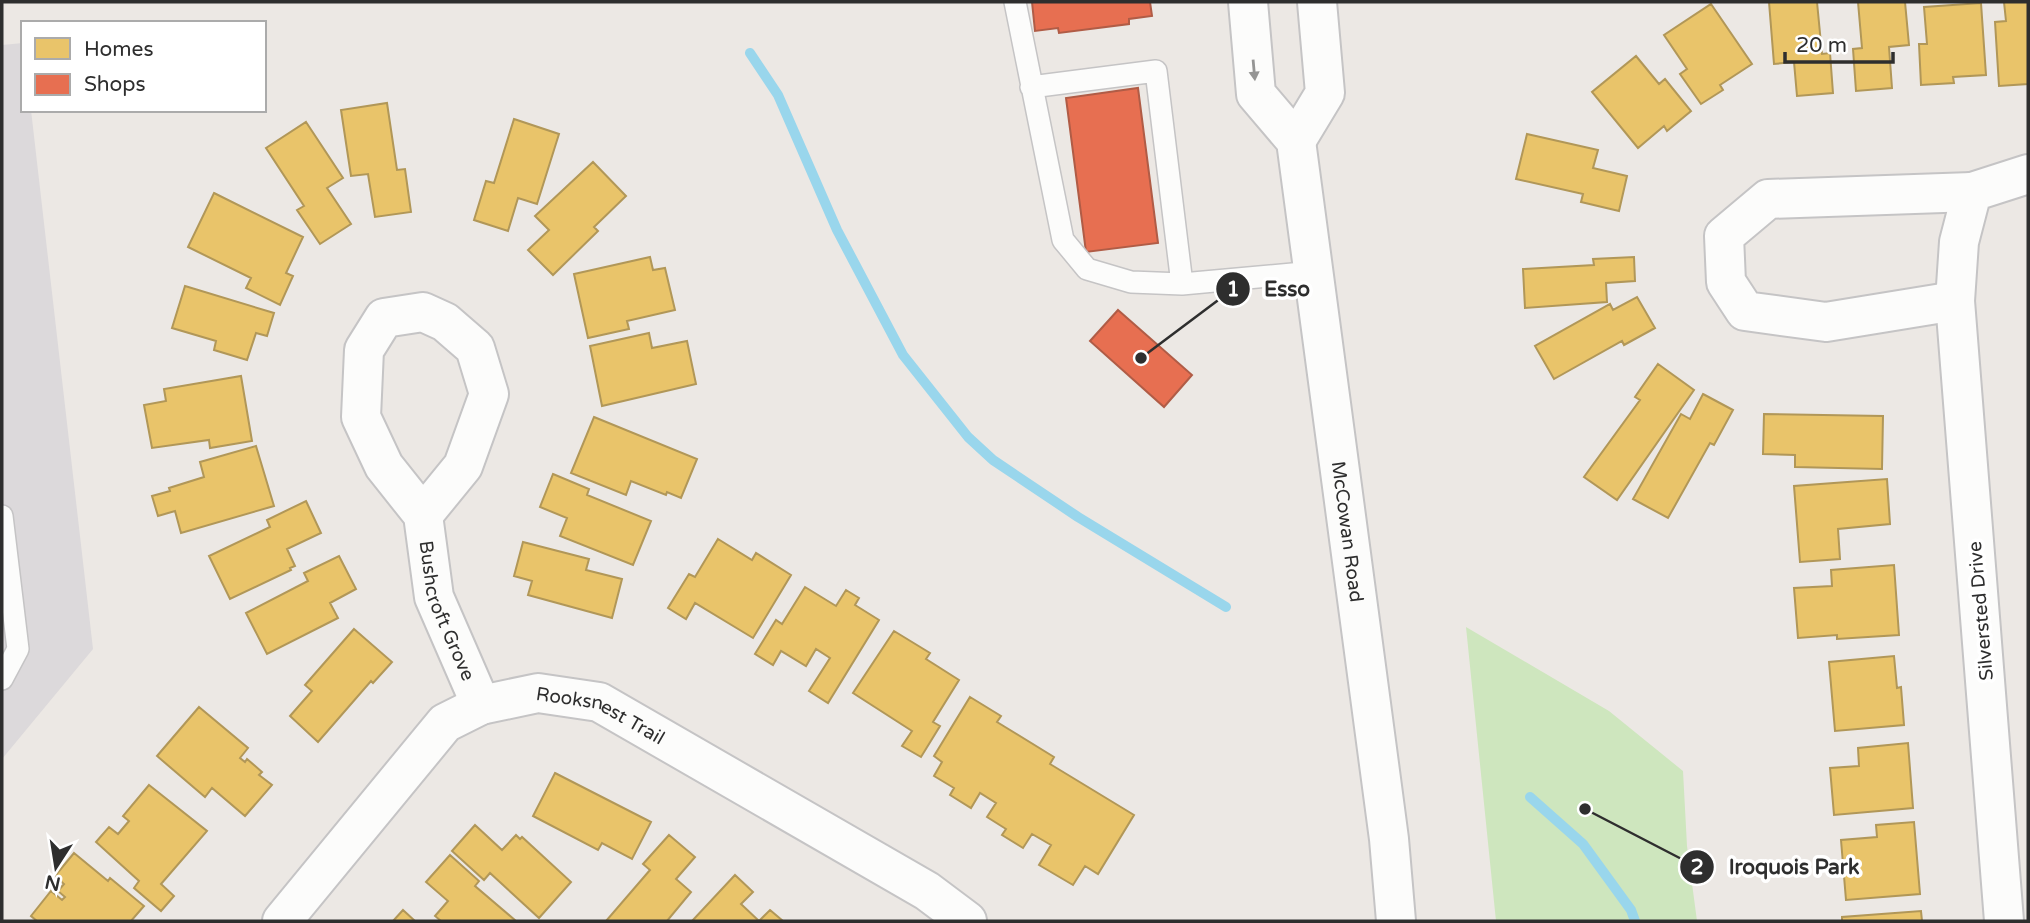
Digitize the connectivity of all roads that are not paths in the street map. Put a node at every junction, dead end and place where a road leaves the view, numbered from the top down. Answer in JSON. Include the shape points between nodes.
{"nodes":[{"id":1,"x":1015,"y":2,"type":"edge"},
{"id":2,"x":1248,"y":2,"type":"edge"},
{"id":3,"x":1317,"y":2,"type":"edge"},
{"id":4,"x":1031,"y":87,"type":"junction"},
{"id":5,"x":1296,"y":141,"type":"junction"},
{"id":6,"x":2028,"y":174,"type":"edge"},
{"id":7,"x":1972,"y":192,"type":"junction"},
{"id":8,"x":1314,"y":272,"type":"junction"},
{"id":9,"x":1182,"y":284,"type":"junction"},
{"id":10,"x":1955,"y":301,"type":"junction"},
{"id":11,"x":423,"y":515,"type":"junction"},
{"id":12,"x":2,"y":516,"type":"edge"},
{"id":13,"x":2,"y":679,"type":"edge"},
{"id":14,"x":481,"y":705,"type":"junction"},
{"id":15,"x":282,"y":921,"type":"edge"},
{"id":16,"x":967,"y":921,"type":"edge"},
{"id":17,"x":1396,"y":921,"type":"edge"},
{"id":18,"x":2004,"y":921,"type":"edge"}],
"edges":[{"from":1,"to":4,"type":"lane"},
{"from":2,"to":5,"type":"street","one_way":true,"via":[[1256,94]]},
{"from":3,"to":5,"type":"street","via":[[1325,93]]},
{"from":4,"to":9,"type":"lane","via":[[1063,240],[1087,269],[1131,282]]},
{"from":4,"to":9,"type":"lane","via":[[1156,71]]},
{"from":5,"to":8,"type":"street","name":"McCowan Road"},
{"from":6,"to":7,"type":"street"},
{"from":7,"to":10,"type":"street","name":"Silversted Drive","via":[[1959,242]]},
{"from":7,"to":10,"type":"street","via":[[1768,199],[1724,236],[1726,282],[1745,311],[1826,323]]},
{"from":8,"to":9,"type":"lane"},
{"from":8,"to":17,"type":"street","name":"McCowan Road"},
{"from":10,"to":18,"type":"street","name":"Silversted Drive"},
{"from":11,"to":11,"type":"street","name":"Bushcroft Grove","via":[[463,466],[489,394],[475,348],[445,322],[422,312],[384,318],[364,350],[361,417],[384,466]]},
{"from":11,"to":14,"type":"street","name":"Bushcroft Grove","via":[[435,597]]},
{"from":12,"to":13,"type":"lane","via":[[18,649]]},
{"from":14,"to":15,"type":"street","name":"Rooksnest Trail","via":[[445,723]]},
{"from":14,"to":16,"type":"street","name":"Rooksnest Trail","via":[[538,693],[599,702],[927,891]]}]}
